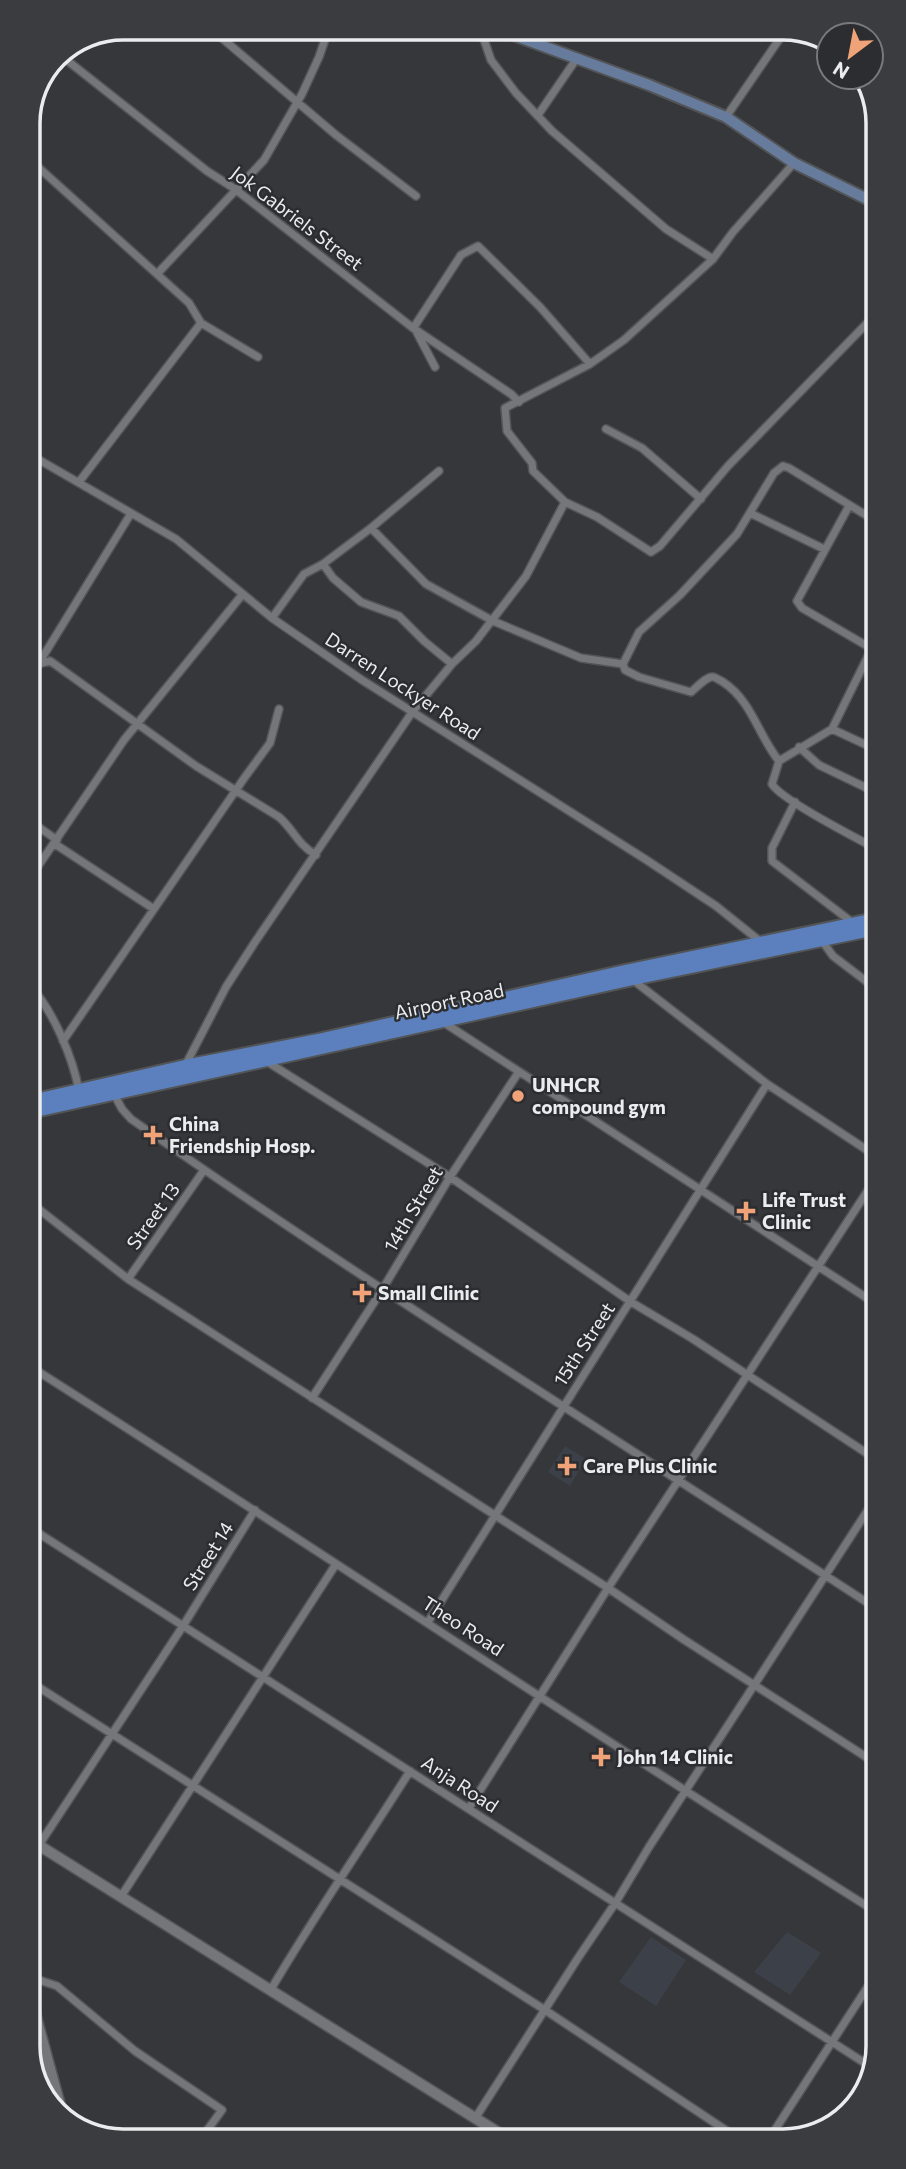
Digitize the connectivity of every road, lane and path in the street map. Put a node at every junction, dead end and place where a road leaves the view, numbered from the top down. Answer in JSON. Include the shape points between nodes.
{"nodes":[{"id":1,"x":224,"y":40,"type":"edge"},
{"id":2,"x":325,"y":40,"type":"edge"},
{"id":3,"x":484,"y":40,"type":"edge"},
{"id":4,"x":527,"y":40,"type":"edge"},
{"id":5,"x":779,"y":40,"type":"edge"},
{"id":6,"x":577,"y":58,"type":"junction"},
{"id":7,"x":68,"y":61,"type":"edge"},
{"id":8,"x":297,"y":102,"type":"junction"},
{"id":9,"x":538,"y":115,"type":"junction"},
{"id":10,"x":726,"y":117,"type":"junction"},
{"id":11,"x":794,"y":163,"type":"junction"},
{"id":12,"x":40,"y":169,"type":"edge"},
{"id":13,"x":235,"y":189,"type":"junction"},
{"id":14,"x":416,"y":196,"type":"dead end"},
{"id":15,"x":866,"y":199,"type":"edge"},
{"id":16,"x":713,"y":259,"type":"junction"},
{"id":17,"x":157,"y":274,"type":"junction"},
{"id":18,"x":201,"y":323,"type":"junction"},
{"id":19,"x":866,"y":324,"type":"edge"},
{"id":20,"x":258,"y":357,"type":"dead end"},
{"id":21,"x":590,"y":365,"type":"junction"},
{"id":22,"x":435,"y":367,"type":"dead end"},
{"id":23,"x":519,"y":402,"type":"junction"},
{"id":24,"x":606,"y":429,"type":"dead end"},
{"id":25,"x":40,"y":460,"type":"edge"},
{"id":26,"x":439,"y":471,"type":"dead end"},
{"id":27,"x":79,"y":482,"type":"junction"},
{"id":28,"x":701,"y":499,"type":"junction"},
{"id":29,"x":565,"y":502,"type":"junction"},
{"id":30,"x":849,"y":506,"type":"junction"},
{"id":31,"x":750,"y":513,"type":"junction"},
{"id":32,"x":130,"y":514,"type":"dead end"},
{"id":33,"x":866,"y":516,"type":"edge"},
{"id":34,"x":371,"y":528,"type":"junction"},
{"id":35,"x":824,"y":550,"type":"junction"},
{"id":36,"x":323,"y":564,"type":"junction"},
{"id":37,"x":242,"y":595,"type":"junction"},
{"id":38,"x":272,"y":618,"type":"junction"},
{"id":39,"x":493,"y":621,"type":"junction"},
{"id":40,"x":866,"y":643,"type":"edge"},
{"id":41,"x":40,"y":661,"type":"edge"},
{"id":42,"x":866,"y":663,"type":"edge"},
{"id":43,"x":40,"y":664,"type":"edge"},
{"id":44,"x":452,"y":664,"type":"junction"},
{"id":45,"x":623,"y":664,"type":"junction"},
{"id":46,"x":279,"y":709,"type":"dead end"},
{"id":47,"x":413,"y":711,"type":"junction"},
{"id":48,"x":137,"y":725,"type":"junction"},
{"id":49,"x":832,"y":729,"type":"junction"},
{"id":50,"x":866,"y":745,"type":"edge"},
{"id":51,"x":799,"y":747,"type":"junction"},
{"id":52,"x":779,"y":761,"type":"junction"},
{"id":53,"x":866,"y":788,"type":"edge"},
{"id":54,"x":236,"y":790,"type":"junction"},
{"id":55,"x":795,"y":802,"type":"junction"},
{"id":56,"x":40,"y":829,"type":"edge"},
{"id":57,"x":56,"y":842,"type":"junction"},
{"id":58,"x":866,"y":843,"type":"edge"},
{"id":59,"x":316,"y":855,"type":"junction"},
{"id":60,"x":40,"y":864,"type":"edge"},
{"id":61,"x":154,"y":909,"type":"junction"},
{"id":62,"x":866,"y":921,"type":"edge"},
{"id":63,"x":854,"y":924,"type":"junction"},
{"id":64,"x":866,"y":930,"type":"edge"},
{"id":65,"x":818,"y":936,"type":"junction"},
{"id":66,"x":762,"y":943,"type":"junction"},
{"id":67,"x":629,"y":975,"type":"junction"},
{"id":68,"x":866,"y":981,"type":"edge"},
{"id":69,"x":40,"y":999,"type":"edge"},
{"id":70,"x":443,"y":1022,"type":"junction"},
{"id":71,"x":63,"y":1041,"type":"junction"},
{"id":72,"x":263,"y":1056,"type":"junction"},
{"id":73,"x":185,"y":1066,"type":"junction"},
{"id":74,"x":518,"y":1073,"type":"junction"},
{"id":75,"x":768,"y":1084,"type":"junction"},
{"id":76,"x":79,"y":1091,"type":"junction"},
{"id":77,"x":114,"y":1094,"type":"junction"},
{"id":78,"x":40,"y":1099,"type":"edge"},
{"id":79,"x":40,"y":1110,"type":"edge"},
{"id":80,"x":866,"y":1149,"type":"edge"},
{"id":81,"x":204,"y":1170,"type":"junction"},
{"id":82,"x":450,"y":1177,"type":"junction"},
{"id":83,"x":702,"y":1191,"type":"junction"},
{"id":84,"x":866,"y":1193,"type":"edge"},
{"id":85,"x":40,"y":1210,"type":"edge"},
{"id":86,"x":819,"y":1266,"type":"junction"},
{"id":87,"x":128,"y":1279,"type":"junction"},
{"id":88,"x":382,"y":1290,"type":"junction"},
{"id":89,"x":866,"y":1297,"type":"edge"},
{"id":90,"x":631,"y":1302,"type":"junction"},
{"id":91,"x":40,"y":1373,"type":"edge"},
{"id":92,"x":748,"y":1375,"type":"junction"},
{"id":93,"x":312,"y":1398,"type":"junction"},
{"id":94,"x":562,"y":1407,"type":"junction"},
{"id":95,"x":866,"y":1453,"type":"edge"},
{"id":96,"x":679,"y":1480,"type":"junction"},
{"id":97,"x":255,"y":1510,"type":"junction"},
{"id":98,"x":866,"y":1513,"type":"edge"},
{"id":99,"x":494,"y":1515,"type":"junction"},
{"id":100,"x":40,"y":1534,"type":"edge"},
{"id":101,"x":336,"y":1564,"type":"junction"},
{"id":102,"x":825,"y":1575,"type":"junction"},
{"id":103,"x":608,"y":1588,"type":"junction"},
{"id":104,"x":866,"y":1602,"type":"edge"},
{"id":105,"x":428,"y":1622,"type":"junction"},
{"id":106,"x":183,"y":1626,"type":"junction"},
{"id":107,"x":263,"y":1677,"type":"junction"},
{"id":108,"x":755,"y":1684,"type":"junction"},
{"id":109,"x":40,"y":1688,"type":"edge"},
{"id":110,"x":541,"y":1696,"type":"junction"},
{"id":111,"x":112,"y":1734,"type":"junction"},
{"id":112,"x":866,"y":1757,"type":"edge"},
{"id":113,"x":410,"y":1771,"type":"junction"},
{"id":114,"x":194,"y":1786,"type":"junction"},
{"id":115,"x":685,"y":1792,"type":"junction"},
{"id":116,"x":469,"y":1808,"type":"junction"},
{"id":117,"x":40,"y":1836,"type":"edge"},
{"id":118,"x":40,"y":1846,"type":"edge"},
{"id":119,"x":341,"y":1881,"type":"junction"},
{"id":120,"x":122,"y":1895,"type":"junction"},
{"id":121,"x":616,"y":1902,"type":"junction"},
{"id":122,"x":866,"y":1905,"type":"edge"},
{"id":123,"x":40,"y":1980,"type":"edge"},
{"id":124,"x":866,"y":1990,"type":"edge"},
{"id":125,"x":270,"y":1991,"type":"junction"},
{"id":126,"x":545,"y":2010,"type":"junction"},
{"id":127,"x":40,"y":2031,"type":"edge"},
{"id":128,"x":833,"y":2041,"type":"junction"},
{"id":129,"x":864,"y":2062,"type":"edge"},
{"id":130,"x":59,"y":2098,"type":"edge"},
{"id":131,"x":476,"y":2117,"type":"junction"},
{"id":132,"x":208,"y":2129,"type":"edge"},
{"id":133,"x":494,"y":2129,"type":"edge"},
{"id":134,"x":724,"y":2129,"type":"edge"},
{"id":135,"x":776,"y":2129,"type":"edge"}],
"edges":[{"from":1,"to":8,"type":"street"},
{"from":2,"to":8,"type":"street"},
{"from":3,"to":9,"type":"street","via":[[491,60]]},
{"from":4,"to":6,"type":"main road"},
{"from":5,"to":10,"type":"street"},
{"from":6,"to":9,"type":"street"},
{"from":6,"to":10,"type":"main road"},
{"from":7,"to":13,"type":"street","name":"Jok Gabriels Street"},
{"from":8,"to":13,"type":"street","via":[[264,160]]},
{"from":8,"to":14,"type":"street"},
{"from":9,"to":16,"type":"street","via":[[666,229]]},
{"from":10,"to":11,"type":"main road"},
{"from":11,"to":15,"type":"main road"},
{"from":11,"to":16,"type":"street"},
{"from":12,"to":17,"type":"street"},
{"from":13,"to":17,"type":"street"},
{"from":13,"to":23,"type":"street","name":"Jok Gabriels Street","via":[[413,328]]},
{"from":16,"to":21,"type":"street"},
{"from":17,"to":18,"type":"street","via":[[189,303]]},
{"from":18,"to":20,"type":"street"},
{"from":18,"to":27,"type":"street"},
{"from":19,"to":28,"type":"street"},
{"from":21,"to":22,"type":"street","via":[[478,246],[461,255],[414,327]]},
{"from":21,"to":23,"type":"street"},
{"from":23,"to":29,"type":"street","via":[[505,408],[507,431],[532,463],[533,471]]},
{"from":24,"to":28,"type":"street","via":[[642,448]]},
{"from":25,"to":27,"type":"street","name":"Darren Lockyer Road"},
{"from":26,"to":34,"type":"street"},
{"from":27,"to":37,"type":"street","name":"Darren Lockyer Road","via":[[176,539]]},
{"from":28,"to":29,"type":"street","via":[[651,552]]},
{"from":29,"to":39,"type":"street","via":[[526,576]]},
{"from":30,"to":31,"type":"street","via":[[783,466]]},
{"from":30,"to":33,"type":"street"},
{"from":30,"to":35,"type":"street"},
{"from":31,"to":35,"type":"street"},
{"from":31,"to":45,"type":"street","via":[[729,543],[639,632]]},
{"from":32,"to":41,"type":"street"},
{"from":34,"to":36,"type":"street"},
{"from":34,"to":39,"type":"street","via":[[426,584]]},
{"from":35,"to":40,"type":"street","via":[[798,605]]},
{"from":36,"to":38,"type":"street","via":[[304,574]]},
{"from":36,"to":44,"type":"street","via":[[361,602],[399,616]]},
{"from":37,"to":38,"type":"street","name":"Darren Lockyer Road"},
{"from":37,"to":48,"type":"street"},
{"from":38,"to":47,"type":"street","name":"Darren Lockyer Road"},
{"from":39,"to":44,"type":"street"},
{"from":39,"to":45,"type":"street","via":[[582,658]]},
{"from":42,"to":49,"type":"street"},
{"from":43,"to":48,"type":"street","via":[[50,661]]},
{"from":44,"to":47,"type":"street"},
{"from":45,"to":52,"type":"street","via":[[639,677],[691,692],[715,677],[747,705]]},
{"from":46,"to":54,"type":"street","via":[[267,748]]},
{"from":47,"to":59,"type":"street"},
{"from":47,"to":66,"type":"street","name":"Darren Lockyer Road","via":[[716,906]]},
{"from":48,"to":54,"type":"street"},
{"from":48,"to":57,"type":"street"},
{"from":49,"to":50,"type":"street"},
{"from":49,"to":51,"type":"street"},
{"from":51,"to":52,"type":"street"},
{"from":51,"to":53,"type":"street","via":[[819,765]]},
{"from":52,"to":55,"type":"street","via":[[772,784]]},
{"from":54,"to":59,"type":"street","via":[[279,817],[300,845]]},
{"from":54,"to":61,"type":"street"},
{"from":55,"to":58,"type":"street"},
{"from":55,"to":63,"type":"street","via":[[772,848],[772,861]]},
{"from":56,"to":57,"type":"street"},
{"from":57,"to":60,"type":"street"},
{"from":57,"to":61,"type":"street"},
{"from":59,"to":73,"type":"street","via":[[226,987]]},
{"from":61,"to":71,"type":"street"},
{"from":62,"to":63,"type":"main road","name":"Airport Road"},
{"from":63,"to":65,"type":"main road","name":"Airport Road"},
{"from":64,"to":65,"type":"main road","name":"Airport Road"},
{"from":65,"to":66,"type":"main road","name":"Airport Road"},
{"from":65,"to":67,"type":"main road","name":"Airport Road"},
{"from":65,"to":68,"type":"street","via":[[833,956]]},
{"from":66,"to":67,"type":"main road","name":"Airport Road"},
{"from":67,"to":70,"type":"main road","name":"Airport Road"},
{"from":67,"to":72,"type":"main road","name":"Airport Road"},
{"from":67,"to":75,"type":"street"},
{"from":69,"to":71,"type":"street"},
{"from":70,"to":72,"type":"main road","name":"Airport Road"},
{"from":70,"to":74,"type":"street"},
{"from":71,"to":76,"type":"street"},
{"from":72,"to":73,"type":"main road","name":"Airport Road"},
{"from":72,"to":77,"type":"main road","name":"Airport Road"},
{"from":72,"to":82,"type":"street"},
{"from":73,"to":76,"type":"main road","name":"Airport Road"},
{"from":74,"to":82,"type":"street","name":"14th Street"},
{"from":74,"to":83,"type":"street"},
{"from":75,"to":80,"type":"street"},
{"from":75,"to":83,"type":"street","name":"15th Street"},
{"from":76,"to":78,"type":"main road","name":"Airport Road"},
{"from":77,"to":79,"type":"main road","name":"Airport Road"},
{"from":77,"to":81,"type":"street","via":[[131,1119]]},
{"from":81,"to":87,"type":"street","name":"Street 13"},
{"from":81,"to":88,"type":"street"},
{"from":82,"to":88,"type":"street","name":"14th Street"},
{"from":82,"to":90,"type":"street"},
{"from":83,"to":86,"type":"street"},
{"from":83,"to":90,"type":"street","name":"15th Street"},
{"from":84,"to":86,"type":"street"},
{"from":85,"to":87,"type":"street"},
{"from":86,"to":89,"type":"street"},
{"from":86,"to":92,"type":"street"},
{"from":87,"to":93,"type":"street"},
{"from":88,"to":93,"type":"street","name":"14th Street"},
{"from":88,"to":94,"type":"street"},
{"from":90,"to":92,"type":"street"},
{"from":90,"to":94,"type":"street","name":"15th Street"},
{"from":91,"to":97,"type":"street","name":"Theo Road"},
{"from":92,"to":95,"type":"street"},
{"from":92,"to":96,"type":"street"},
{"from":93,"to":99,"type":"street"},
{"from":94,"to":96,"type":"street"},
{"from":94,"to":99,"type":"street","name":"15th Street"},
{"from":96,"to":102,"type":"street"},
{"from":96,"to":103,"type":"street"},
{"from":97,"to":101,"type":"street","name":"Theo Road"},
{"from":97,"to":106,"type":"street","name":"Street 14"},
{"from":98,"to":102,"type":"street"},
{"from":99,"to":103,"type":"street"},
{"from":99,"to":105,"type":"street","name":"15th Street"},
{"from":100,"to":106,"type":"street","name":"Anja Road"},
{"from":101,"to":105,"type":"street","name":"Theo Road"},
{"from":101,"to":107,"type":"street"},
{"from":102,"to":104,"type":"street"},
{"from":102,"to":108,"type":"street"},
{"from":103,"to":108,"type":"street"},
{"from":103,"to":110,"type":"street"},
{"from":105,"to":110,"type":"street","name":"Theo Road"},
{"from":106,"to":107,"type":"street","name":"Anja Road"},
{"from":106,"to":111,"type":"street","name":"Street 14"},
{"from":107,"to":113,"type":"street","name":"Anja Road"},
{"from":107,"to":114,"type":"street"},
{"from":108,"to":112,"type":"street"},
{"from":108,"to":115,"type":"street"},
{"from":109,"to":111,"type":"street"},
{"from":110,"to":115,"type":"street","name":"Theo Road"},
{"from":110,"to":116,"type":"street"},
{"from":111,"to":114,"type":"street"},
{"from":111,"to":117,"type":"street","name":"Street 14"},
{"from":113,"to":116,"type":"street","name":"Anja Road"},
{"from":113,"to":119,"type":"street"},
{"from":114,"to":119,"type":"street"},
{"from":114,"to":120,"type":"street"},
{"from":115,"to":121,"type":"street"},
{"from":115,"to":122,"type":"street","name":"Theo Road"},
{"from":116,"to":121,"type":"street","name":"Anja Road"},
{"from":118,"to":120,"type":"street"},
{"from":119,"to":125,"type":"street"},
{"from":119,"to":126,"type":"street"},
{"from":120,"to":125,"type":"street"},
{"from":121,"to":126,"type":"street"},
{"from":121,"to":128,"type":"street","name":"Anja Road"},
{"from":123,"to":132,"type":"street","via":[[57,1986],[135,2051],[222,2110]]},
{"from":124,"to":128,"type":"street"},
{"from":125,"to":131,"type":"street"},
{"from":126,"to":131,"type":"street"},
{"from":126,"to":134,"type":"street"},
{"from":127,"to":130,"type":"street"},
{"from":128,"to":129,"type":"street","name":"Anja Road"},
{"from":128,"to":135,"type":"street"},
{"from":131,"to":133,"type":"street"}]}
